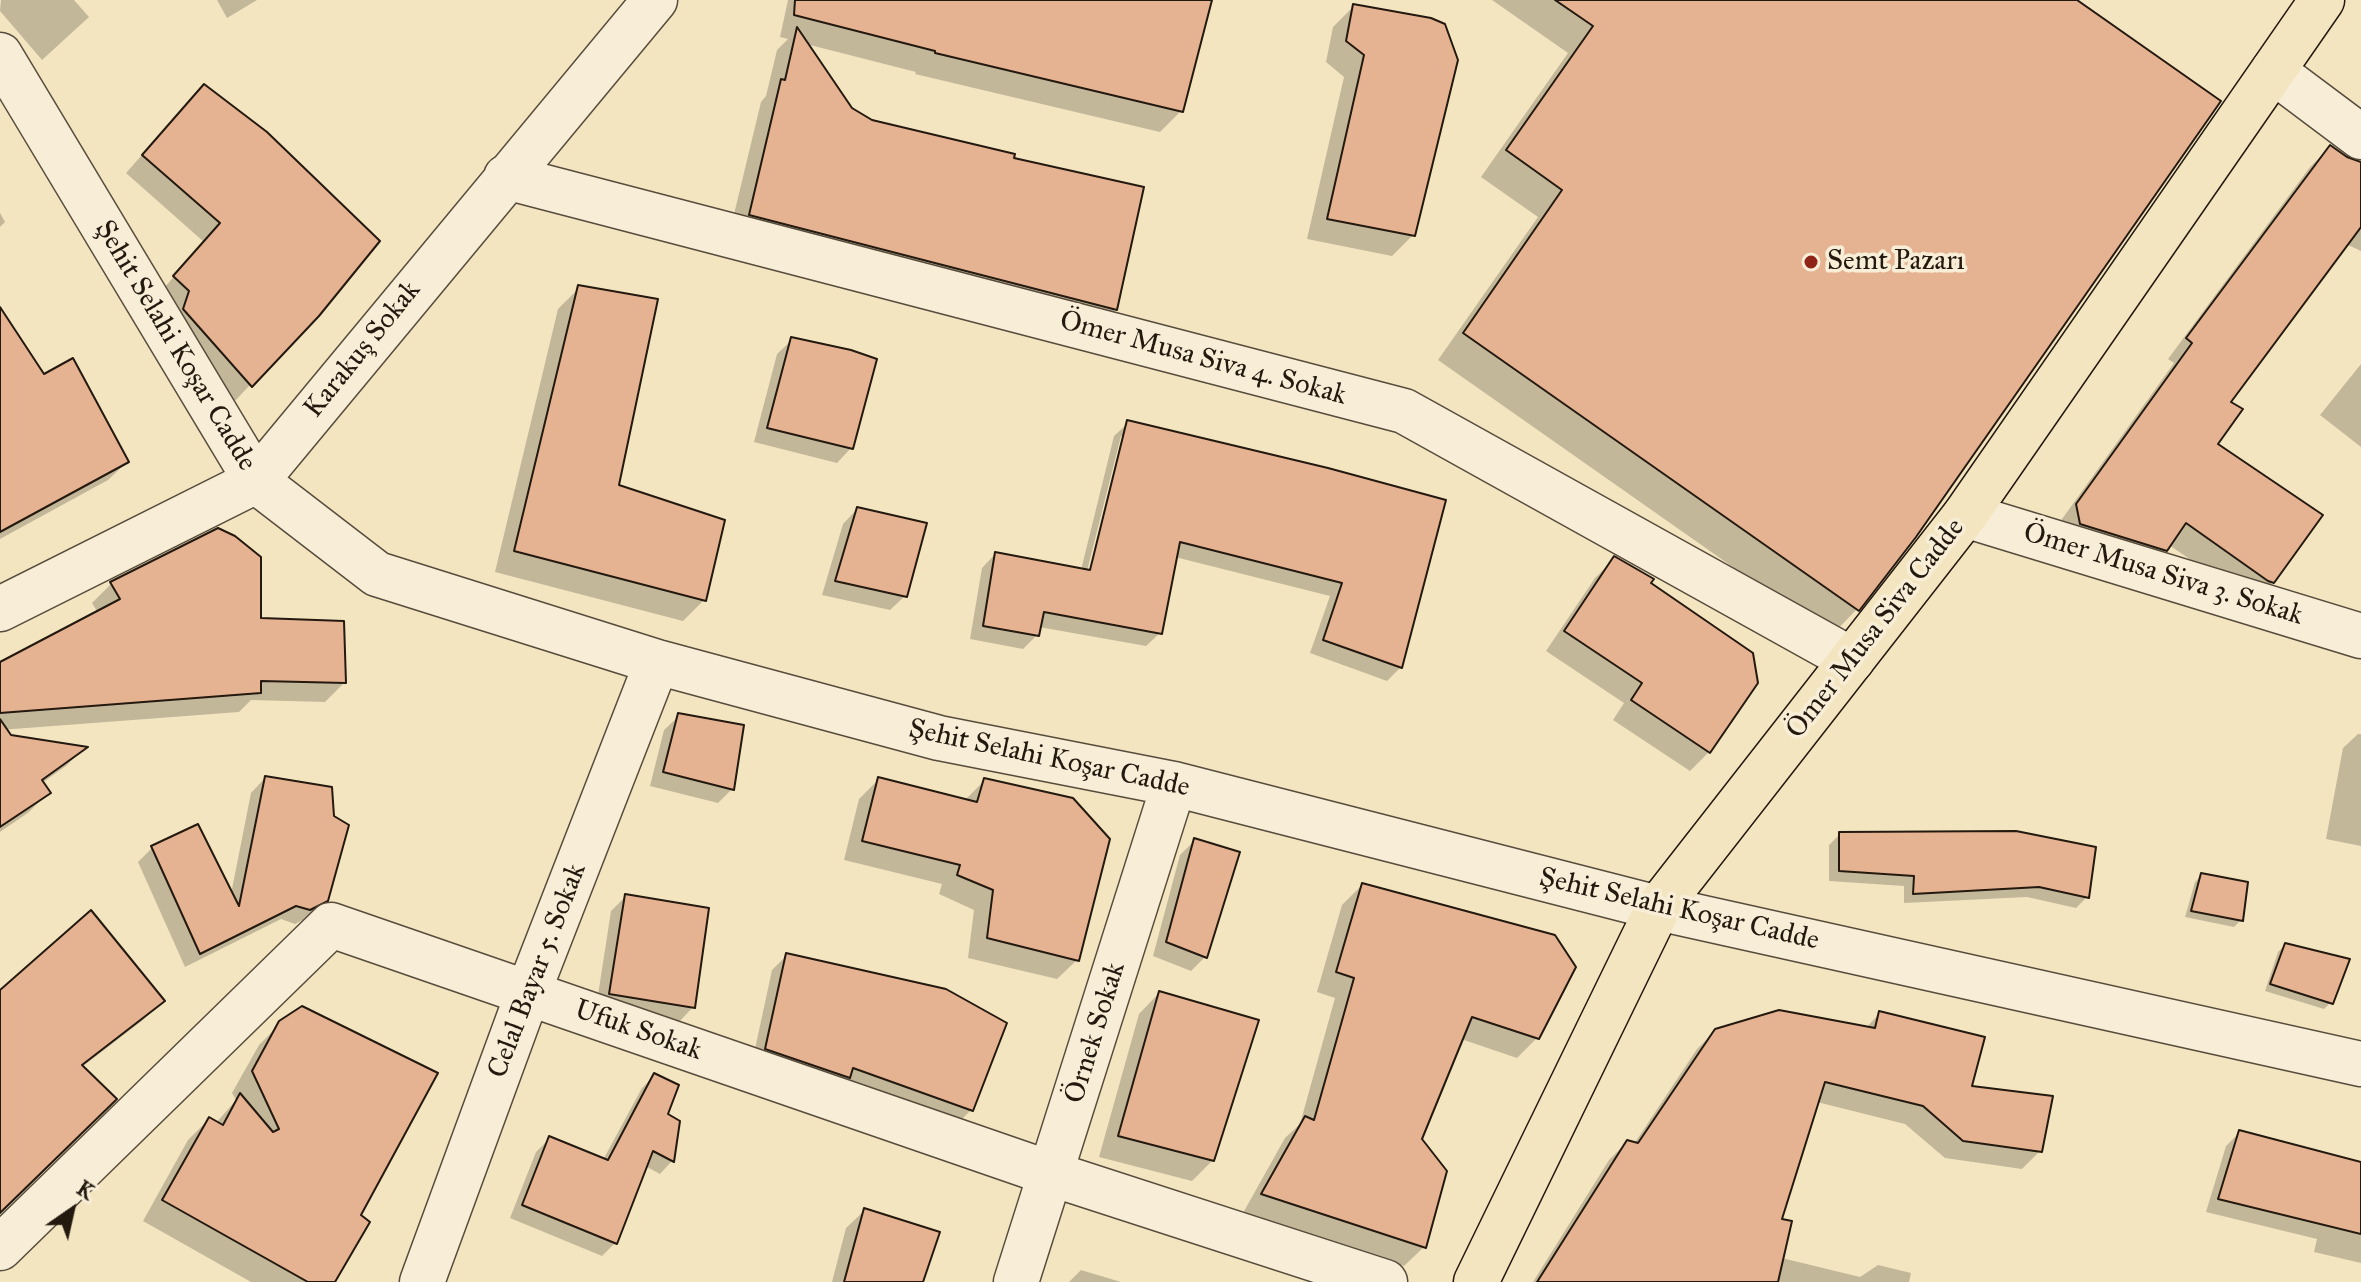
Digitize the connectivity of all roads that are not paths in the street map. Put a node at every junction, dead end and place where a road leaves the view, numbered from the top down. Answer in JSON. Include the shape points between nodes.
{"nodes":[{"id":1,"x":655,"y":0,"type":"edge"},
{"id":2,"x":2322,"y":0,"type":"edge"},
{"id":3,"x":0,"y":55,"type":"edge"},
{"id":4,"x":2273,"y":71,"type":"junction"},
{"id":5,"x":2361,"y":137,"type":"edge"},
{"id":6,"x":506,"y":177,"type":"junction"},
{"id":7,"x":256,"y":481,"type":"junction"},
{"id":8,"x":1965,"y":515,"type":"junction"},
{"id":9,"x":0,"y":609,"type":"edge"},
{"id":10,"x":2361,"y":636,"type":"edge"},
{"id":11,"x":1852,"y":660,"type":"junction"},
{"id":12,"x":657,"y":662,"type":"junction"},
{"id":13,"x":1174,"y":784,"type":"junction"},
{"id":14,"x":1658,"y":908,"type":"junction"},
{"id":15,"x":528,"y":993,"type":"junction"},
{"id":16,"x":2361,"y":1064,"type":"edge"},
{"id":17,"x":1052,"y":1174,"type":"junction"},
{"id":18,"x":0,"y":1248,"type":"edge"},
{"id":19,"x":422,"y":1282,"type":"edge"},
{"id":20,"x":1016,"y":1282,"type":"edge"},
{"id":21,"x":1385,"y":1282,"type":"edge"},
{"id":22,"x":1476,"y":1282,"type":"edge"}],
"edges":[{"from":1,"to":6,"type":"street","name":"Karakuş Sokak"},
{"from":2,"to":4,"type":"main road","name":"Ömer Musa Siva Cadde"},
{"from":3,"to":7,"type":"street","name":"Şehit Selahi Koşar Cadde"},
{"from":4,"to":5,"type":"street"},
{"from":4,"to":8,"type":"main road","name":"Ömer Musa Siva Cadde"},
{"from":6,"to":7,"type":"street","name":"Karakuş Sokak"},
{"from":6,"to":11,"type":"street","name":"Ömer Musa Siva 4. Sokak","via":[[1404,411]]},
{"from":7,"to":9,"type":"street","name":"Karakuş Sokak"},
{"from":7,"to":12,"type":"street","name":"Şehit Selahi Koşar Cadde","via":[[377,574]]},
{"from":8,"to":10,"type":"street","name":"Ömer Musa Siva 3. Sokak"},
{"from":8,"to":11,"type":"main road","name":"Ömer Musa Siva Cadde"},
{"from":11,"to":14,"type":"main road","name":"Ömer Musa Siva Cadde"},
{"from":12,"to":13,"type":"street","name":"Şehit Selahi Koşar Cadde","via":[[939,738]]},
{"from":12,"to":15,"type":"street","name":"Celal Bayar 5. Sokak"},
{"from":13,"to":14,"type":"street","name":"Şehit Selahi Koşar Cadde"},
{"from":13,"to":17,"type":"street","name":"Örnek Sokak"},
{"from":14,"to":16,"type":"street","name":"Şehit Selahi Koşar Cadde"},
{"from":14,"to":22,"type":"main road","name":"Ömer Musa Siva Cadde"},
{"from":15,"to":17,"type":"street","name":"Ufuk Sokak"},
{"from":15,"to":18,"type":"street","name":"Ufuk Sokak","via":[[331,925]]},
{"from":15,"to":19,"type":"street","name":"Celal Bayar 5. Sokak"},
{"from":17,"to":20,"type":"street","name":"Örnek Sokak"},
{"from":17,"to":21,"type":"street","name":"Ufuk Sokak"}]}
